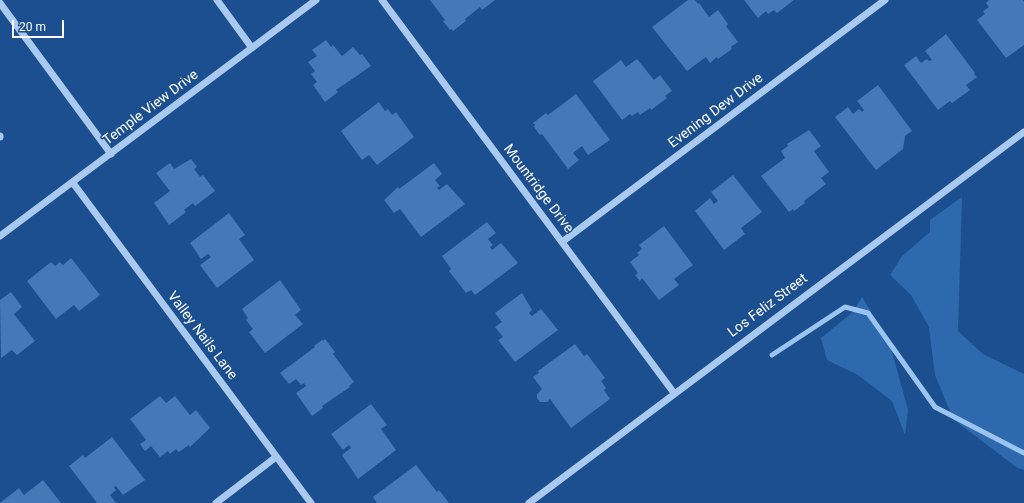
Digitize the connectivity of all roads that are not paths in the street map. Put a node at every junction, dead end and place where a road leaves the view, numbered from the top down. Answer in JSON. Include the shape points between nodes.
{"nodes":[{"id":1,"x":217,"y":0,"type":"edge"},
{"id":2,"x":316,"y":0,"type":"edge"},
{"id":3,"x":382,"y":0,"type":"edge"},
{"id":4,"x":885,"y":0,"type":"edge"},
{"id":5,"x":0,"y":3,"type":"edge"},
{"id":6,"x":252,"y":48,"type":"junction"},
{"id":7,"x":1024,"y":132,"type":"edge"},
{"id":8,"x":111,"y":154,"type":"junction"},
{"id":9,"x":74,"y":183,"type":"junction"},
{"id":10,"x":0,"y":236,"type":"edge"},
{"id":11,"x":562,"y":242,"type":"junction"},
{"id":12,"x":674,"y":393,"type":"junction"},
{"id":13,"x":276,"y":457,"type":"junction"},
{"id":14,"x":216,"y":503,"type":"edge"},
{"id":15,"x":311,"y":503,"type":"edge"},
{"id":16,"x":529,"y":503,"type":"edge"}],
"edges":[{"from":1,"to":6,"type":"street"},
{"from":2,"to":6,"type":"street","name":"Temple View Drive"},
{"from":3,"to":11,"type":"street","name":"Mountridge Drive"},
{"from":4,"to":11,"type":"street","name":"Evening Dew Drive"},
{"from":5,"to":8,"type":"street"},
{"from":6,"to":8,"type":"street","name":"Temple View Drive"},
{"from":7,"to":12,"type":"street","name":"Los Feliz Street"},
{"from":8,"to":9,"type":"street","name":"Temple View Drive"},
{"from":9,"to":10,"type":"street","name":"Temple View Drive"},
{"from":9,"to":13,"type":"street","name":"Valley Nails Lane"},
{"from":11,"to":12,"type":"street","name":"Mountridge Drive"},
{"from":12,"to":16,"type":"street","name":"Los Feliz Street"},
{"from":13,"to":14,"type":"street"},
{"from":13,"to":15,"type":"street","name":"Valley Nails Lane"}]}
